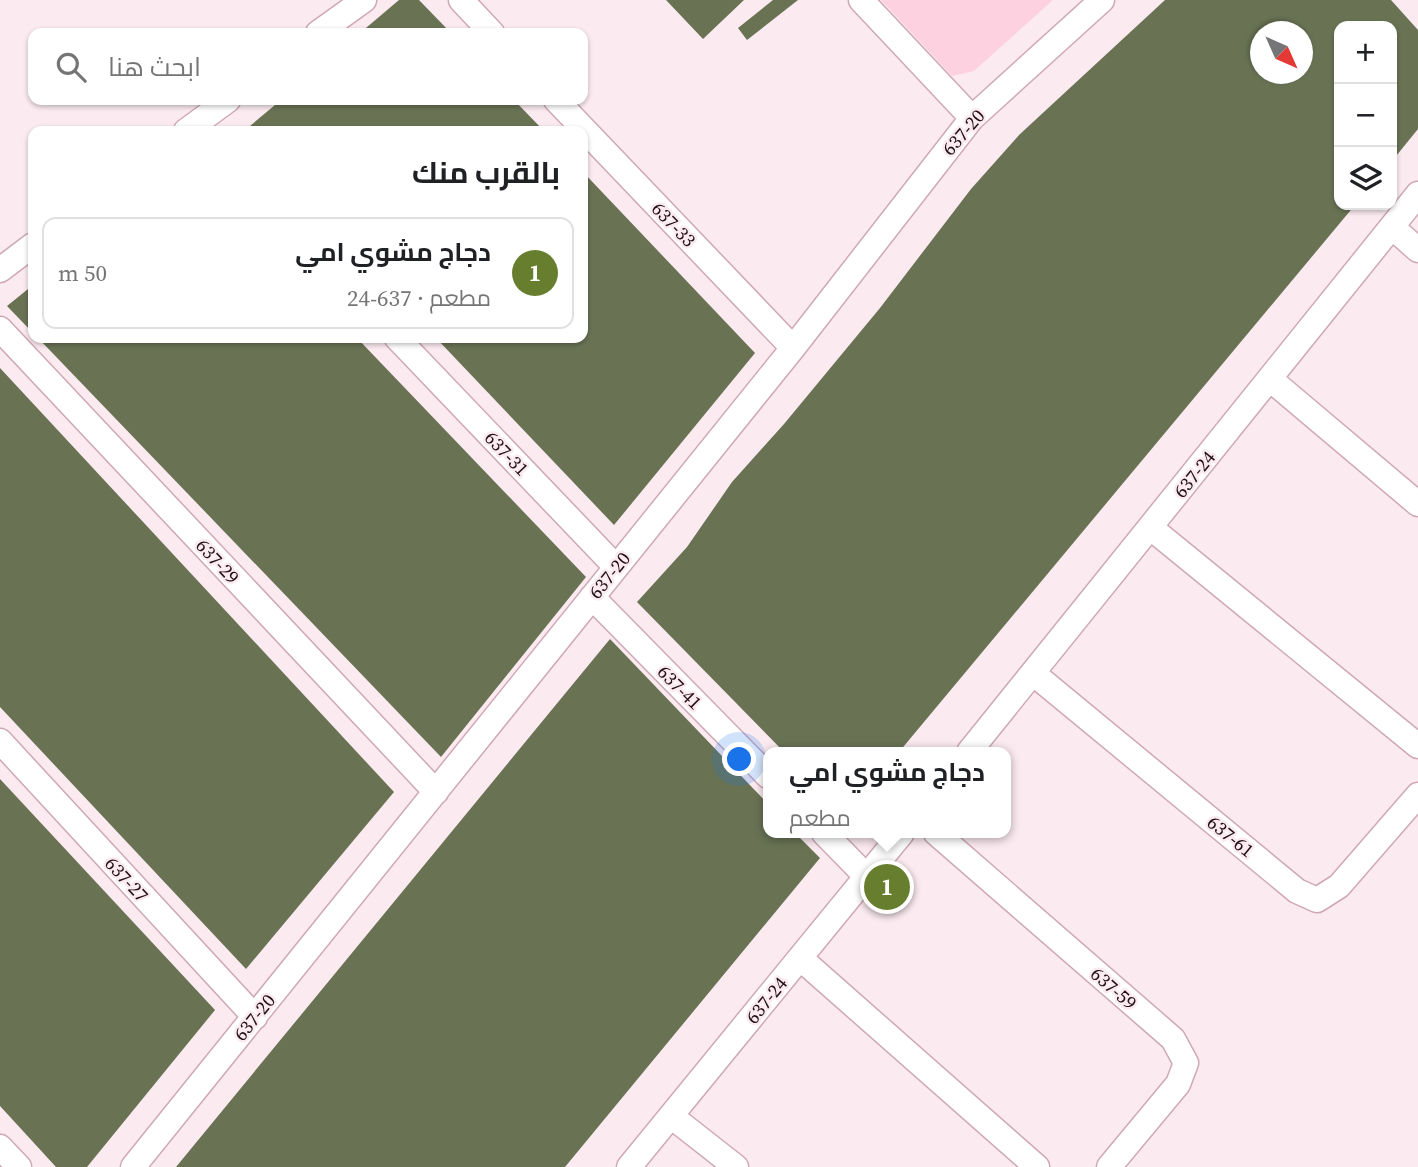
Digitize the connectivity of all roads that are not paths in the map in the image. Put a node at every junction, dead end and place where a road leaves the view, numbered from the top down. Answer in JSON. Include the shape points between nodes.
{"nodes":[{"id":1,"x":363,"y":0,"type":"edge"},
{"id":2,"x":461,"y":0,"type":"edge"},
{"id":3,"x":861,"y":0,"type":"edge"},
{"id":4,"x":1102,"y":0,"type":"edge"},
{"id":5,"x":325,"y":28,"type":"edge"},
{"id":6,"x":487,"y":28,"type":"edge"},
{"id":7,"x":222,"y":105,"type":"edge"},
{"id":8,"x":561,"y":105,"type":"edge"},
{"id":9,"x":972,"y":118,"type":"junction"},
{"id":10,"x":198,"y":126,"type":"edge"},
{"id":11,"x":581,"y":126,"type":"edge"},
{"id":12,"x":588,"y":133,"type":"edge"},
{"id":13,"x":1418,"y":194,"type":"edge"},
{"id":14,"x":1392,"y":227,"type":"junction"},
{"id":15,"x":28,"y":249,"type":"edge"},
{"id":16,"x":1418,"y":250,"type":"edge"},
{"id":17,"x":0,"y":270,"type":"edge"},
{"id":18,"x":0,"y":329,"type":"edge"},
{"id":19,"x":402,"y":343,"type":"edge"},
{"id":20,"x":793,"y":348,"type":"junction"},
{"id":21,"x":1270,"y":379,"type":"junction"},
{"id":22,"x":1418,"y":504,"type":"edge"},
{"id":23,"x":1151,"y":528,"type":"junction"},
{"id":24,"x":616,"y":568,"type":"junction"},
{"id":25,"x":592,"y":597,"type":"junction"},
{"id":26,"x":1034,"y":674,"type":"junction"},
{"id":27,"x":0,"y":741,"type":"edge"},
{"id":28,"x":1418,"y":746,"type":"edge"},
{"id":29,"x":973,"y":747,"type":"edge"},
{"id":30,"x":763,"y":771,"type":"edge"},
{"id":31,"x":436,"y":792,"type":"junction"},
{"id":32,"x":1418,"y":795,"type":"edge"},
{"id":33,"x":829,"y":838,"type":"edge"},
{"id":34,"x":898,"y":838,"type":"edge"},
{"id":35,"x":942,"y":838,"type":"edge"},
{"id":36,"x":867,"y":877,"type":"junction"},
{"id":37,"x":800,"y":958,"type":"junction"},
{"id":38,"x":255,"y":1017,"type":"junction"},
{"id":39,"x":671,"y":1116,"type":"junction"},
{"id":40,"x":0,"y":1147,"type":"edge"},
{"id":41,"x":19,"y":1167,"type":"edge"},
{"id":42,"x":133,"y":1167,"type":"edge"},
{"id":43,"x":629,"y":1167,"type":"edge"},
{"id":44,"x":736,"y":1167,"type":"edge"},
{"id":45,"x":1037,"y":1167,"type":"edge"},
{"id":46,"x":1109,"y":1167,"type":"edge"}],
"edges":[{"from":1,"to":5,"type":"street"},
{"from":2,"to":6,"type":"street"},
{"from":3,"to":9,"type":"street"},
{"from":4,"to":9,"type":"street","name":"637-20"},
{"from":7,"to":10,"type":"street"},
{"from":8,"to":11,"type":"street","name":"637-33"},
{"from":9,"to":20,"type":"street","name":"637-20"},
{"from":12,"to":20,"type":"street","name":"637-33"},
{"from":13,"to":14,"type":"street","name":"637-24"},
{"from":14,"to":16,"type":"street"},
{"from":14,"to":21,"type":"street","name":"637-24"},
{"from":15,"to":17,"type":"street"},
{"from":18,"to":31,"type":"street","name":"637-29"},
{"from":19,"to":24,"type":"street","name":"637-31"},
{"from":20,"to":24,"type":"street","name":"637-20"},
{"from":21,"to":22,"type":"street"},
{"from":21,"to":23,"type":"street","name":"637-24"},
{"from":23,"to":26,"type":"street","name":"637-24"},
{"from":23,"to":28,"type":"street"},
{"from":24,"to":25,"type":"street","name":"637-20"},
{"from":25,"to":30,"type":"street","name":"637-41"},
{"from":25,"to":31,"type":"street","name":"637-20"},
{"from":26,"to":29,"type":"street","name":"637-24"},
{"from":26,"to":32,"type":"street","name":"637-61","via":[[1297,891],[1317,900],[1339,886]]},
{"from":27,"to":38,"type":"street","name":"637-27"},
{"from":31,"to":38,"type":"street","name":"637-20"},
{"from":33,"to":36,"type":"street"},
{"from":34,"to":36,"type":"street","name":"637-24"},
{"from":35,"to":46,"type":"street","name":"637-59","via":[[1173,1039],[1186,1063],[1178,1084]]},
{"from":36,"to":37,"type":"street","name":"637-24"},
{"from":37,"to":39,"type":"street","name":"637-24"},
{"from":37,"to":45,"type":"street"},
{"from":38,"to":42,"type":"street","name":"637-20"},
{"from":39,"to":43,"type":"street","name":"637-24"},
{"from":39,"to":44,"type":"street"},
{"from":40,"to":41,"type":"street"}]}
